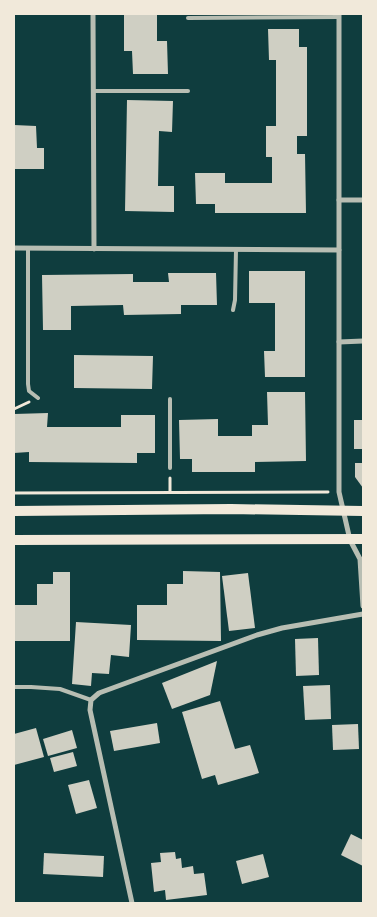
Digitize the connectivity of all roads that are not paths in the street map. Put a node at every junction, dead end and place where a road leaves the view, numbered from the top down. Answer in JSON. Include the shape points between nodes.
{"nodes":[{"id":1,"x":94,"y":14,"type":"edge"},
{"id":2,"x":339,"y":16,"type":"edge"},
{"id":3,"x":188,"y":18,"type":"dead end"},
{"id":4,"x":188,"y":90,"type":"dead end"},
{"id":5,"x":94,"y":91,"type":"junction"},
{"id":6,"x":338,"y":200,"type":"junction"},
{"id":7,"x":363,"y":200,"type":"edge"},
{"id":8,"x":14,"y":248,"type":"edge"},
{"id":9,"x":28,"y":248,"type":"junction"},
{"id":10,"x":94,"y":249,"type":"junction"},
{"id":11,"x":236,"y":250,"type":"junction"},
{"id":12,"x":339,"y":250,"type":"junction"},
{"id":13,"x":233,"y":310,"type":"dead end"},
{"id":14,"x":363,"y":341,"type":"edge"},
{"id":15,"x":339,"y":342,"type":"junction"},
{"id":16,"x":38,"y":398,"type":"dead end"},
{"id":17,"x":170,"y":399,"type":"dead end"},
{"id":18,"x":170,"y":468,"type":"road end"},
{"id":19,"x":344,"y":510,"type":"junction"},
{"id":20,"x":363,"y":510,"type":"edge"},
{"id":21,"x":14,"y":511,"type":"edge"},
{"id":22,"x":14,"y":540,"type":"edge"},
{"id":23,"x":357,"y":540,"type":"edge"},
{"id":24,"x":363,"y":606,"type":"edge"},
{"id":25,"x":363,"y":614,"type":"edge"},
{"id":26,"x":14,"y":688,"type":"edge"},
{"id":27,"x":92,"y":700,"type":"junction"},
{"id":28,"x":132,"y":903,"type":"edge"}],
"edges":[{"from":1,"to":5,"type":"street"},
{"from":2,"to":3,"type":"lane"},
{"from":2,"to":6,"type":"street"},
{"from":4,"to":5,"type":"lane"},
{"from":5,"to":10,"type":"street"},
{"from":6,"to":7,"type":"street"},
{"from":6,"to":12,"type":"street"},
{"from":8,"to":9,"type":"street"},
{"from":9,"to":10,"type":"street"},
{"from":9,"to":16,"type":"lane","via":[[28,384]]},
{"from":10,"to":11,"type":"street"},
{"from":11,"to":12,"type":"street"},
{"from":11,"to":13,"type":"lane"},
{"from":12,"to":15,"type":"street"},
{"from":14,"to":15,"type":"street"},
{"from":15,"to":19,"type":"street","via":[[339,492]]},
{"from":17,"to":18,"type":"lane"},
{"from":19,"to":20,"type":"main road"},
{"from":19,"to":21,"type":"main road"},
{"from":19,"to":23,"type":"street"},
{"from":22,"to":23,"type":"main road"},
{"from":23,"to":24,"type":"street"},
{"from":25,"to":27,"type":"street","via":[[257,635],[99,693]]},
{"from":26,"to":27,"type":"lane","via":[[60,689]]},
{"from":27,"to":28,"type":"street","via":[[90,710]]}]}
